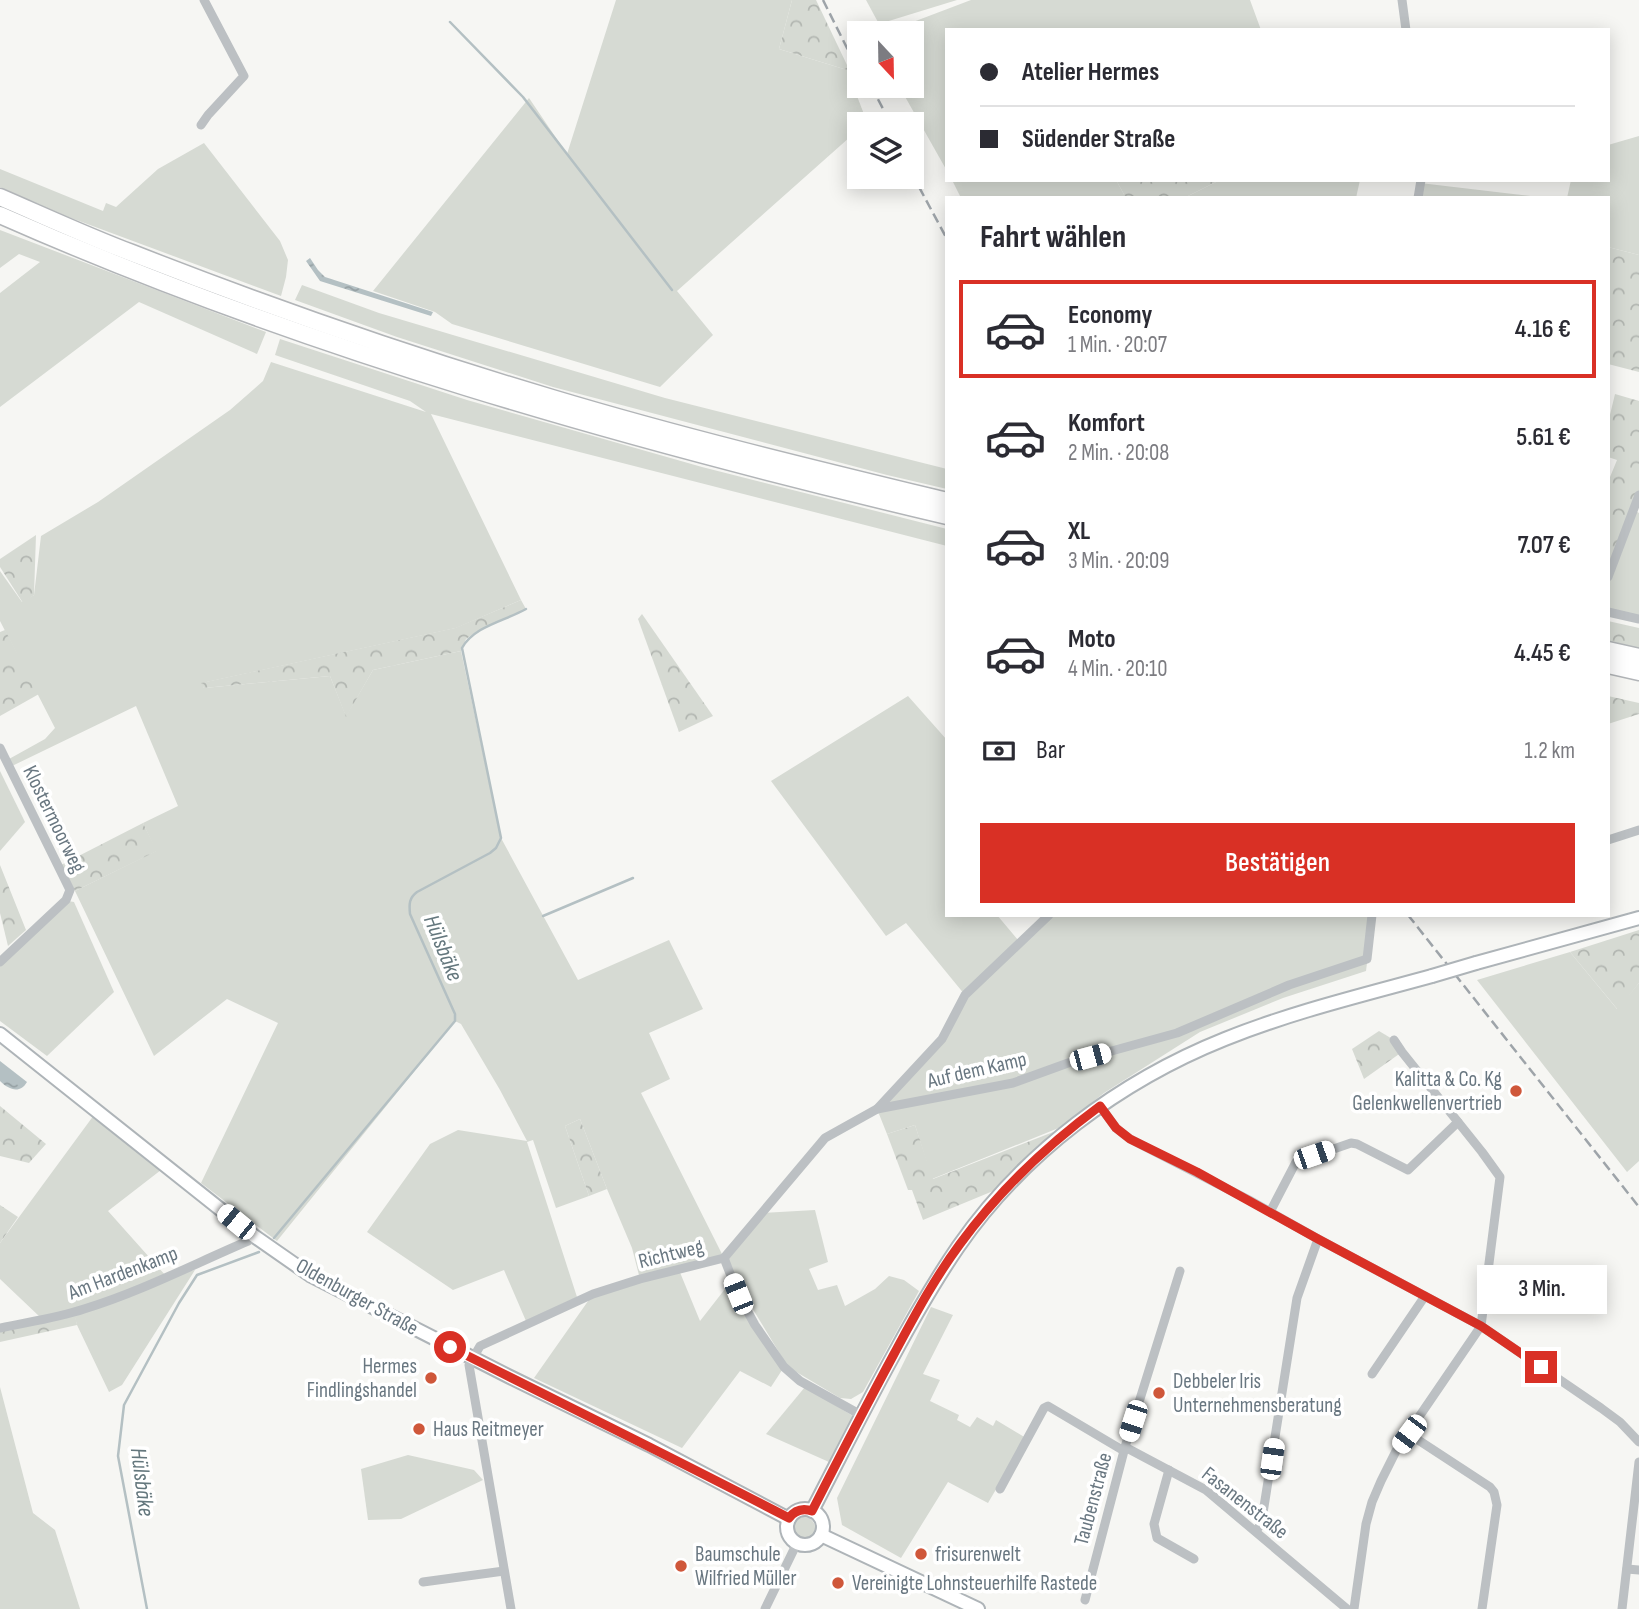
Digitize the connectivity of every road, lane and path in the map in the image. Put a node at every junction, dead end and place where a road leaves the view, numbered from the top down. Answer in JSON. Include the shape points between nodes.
{"nodes":[{"id":1,"x":204,"y":0,"type":"edge"},
{"id":2,"x":1402,"y":0,"type":"edge"},
{"id":3,"x":1406,"y":28,"type":"edge"},
{"id":4,"x":201,"y":125,"type":"dead end"},
{"id":5,"x":0,"y":197,"type":"edge"},
{"id":6,"x":0,"y":215,"type":"edge"},
{"id":7,"x":269,"y":313,"type":"junction"},
{"id":8,"x":1639,"y":495,"type":"edge"},
{"id":9,"x":945,"y":501,"type":"edge"},
{"id":10,"x":945,"y":516,"type":"edge"},
{"id":11,"x":1610,"y":572,"type":"edge"},
{"id":12,"x":1610,"y":612,"type":"edge"},
{"id":13,"x":1639,"y":619,"type":"edge"},
{"id":14,"x":1610,"y":650,"type":"edge"},
{"id":15,"x":1639,"y":657,"type":"edge"},
{"id":16,"x":1610,"y":665,"type":"edge"},
{"id":17,"x":1639,"y":672,"type":"edge"},
{"id":18,"x":0,"y":748,"type":"edge"},
{"id":19,"x":1639,"y":830,"type":"edge"},
{"id":20,"x":1610,"y":839,"type":"edge"},
{"id":21,"x":1047,"y":917,"type":"edge"},
{"id":22,"x":1372,"y":917,"type":"edge"},
{"id":23,"x":1639,"y":918,"type":"edge"},
{"id":24,"x":0,"y":962,"type":"edge"},
{"id":25,"x":0,"y":1034,"type":"edge"},
{"id":26,"x":1394,"y":1040,"type":"dead end"},
{"id":27,"x":1100,"y":1106,"type":"junction"},
{"id":28,"x":877,"y":1109,"type":"junction"},
{"id":29,"x":1458,"y":1122,"type":"junction"},
{"id":30,"x":1270,"y":1212,"type":"junction"},
{"id":31,"x":254,"y":1236,"type":"junction"},
{"id":32,"x":1318,"y":1239,"type":"junction"},
{"id":33,"x":724,"y":1258,"type":"junction"},
{"id":34,"x":1180,"y":1271,"type":"dead end"},
{"id":35,"x":1424,"y":1296,"type":"junction"},
{"id":36,"x":1481,"y":1326,"type":"junction"},
{"id":37,"x":0,"y":1328,"type":"edge"},
{"id":38,"x":472,"y":1358,"type":"junction"},
{"id":39,"x":1371,"y":1374,"type":"dead end"},
{"id":40,"x":861,"y":1415,"type":"junction"},
{"id":41,"x":1409,"y":1434,"type":"junction"},
{"id":42,"x":1639,"y":1442,"type":"edge"},
{"id":43,"x":1124,"y":1449,"type":"junction"},
{"id":44,"x":1639,"y":1462,"type":"edge"},
{"id":45,"x":1169,"y":1470,"type":"junction"},
{"id":46,"x":1000,"y":1489,"type":"dead end"},
{"id":47,"x":812,"y":1511,"type":"junction"},
{"id":48,"x":789,"y":1518,"type":"junction"},
{"id":49,"x":1256,"y":1531,"type":"junction"},
{"id":50,"x":821,"y":1535,"type":"junction"},
{"id":51,"x":797,"y":1543,"type":"junction"},
{"id":52,"x":1194,"y":1559,"type":"dead end"},
{"id":53,"x":1627,"y":1569,"type":"junction"},
{"id":54,"x":1639,"y":1570,"type":"edge"},
{"id":55,"x":504,"y":1571,"type":"junction"},
{"id":56,"x":423,"y":1582,"type":"dead end"},
{"id":57,"x":1085,"y":1600,"type":"dead end"},
{"id":58,"x":511,"y":1609,"type":"edge"},
{"id":59,"x":765,"y":1609,"type":"edge"},
{"id":60,"x":978,"y":1609,"type":"edge"},
{"id":61,"x":1347,"y":1609,"type":"edge"},
{"id":62,"x":1354,"y":1609,"type":"edge"},
{"id":63,"x":1482,"y":1609,"type":"edge"},
{"id":64,"x":1622,"y":1609,"type":"edge"}],
"edges":[{"from":1,"to":4,"type":"street","via":[[244,76]]},
{"from":2,"to":3,"type":"street"},
{"from":5,"to":7,"type":"highway"},
{"from":6,"to":7,"type":"highway","via":[[86,253]]},
{"from":7,"to":9,"type":"highway","via":[[306,318],[553,399]]},
{"from":7,"to":10,"type":"highway","via":[[286,327],[445,380],[655,442]]},
{"from":8,"to":11,"type":"street"},
{"from":12,"to":13,"type":"street"},
{"from":14,"to":15,"type":"highway"},
{"from":16,"to":17,"type":"highway"},
{"from":18,"to":24,"type":"street","name":"Klostermoorweg","via":[[69,890],[66,900]]},
{"from":19,"to":20,"type":"street"},
{"from":21,"to":28,"type":"street","name":"Auf dem Kamp","via":[[965,995],[942,1039]]},
{"from":22,"to":28,"type":"street","name":"Auf dem Kamp","via":[[1367,959],[1289,985],[1177,1033],[1013,1083]]},
{"from":23,"to":27,"type":"street","bridge":true,"via":[[1246,1031],[1191,1054]]},
{"from":25,"to":31,"type":"street","name":"Oldenburger Straße"},
{"from":26,"to":29,"type":"street"},
{"from":27,"to":30,"type":"street","via":[[1130,1139]]},
{"from":27,"to":40,"type":"street","via":[[1028,1166],[959,1245]]},
{"from":28,"to":33,"type":"street","name":"Richtweg","via":[[825,1138]]},
{"from":29,"to":30,"type":"street","via":[[1408,1170],[1351,1143],[1296,1162]]},
{"from":29,"to":36,"type":"street","via":[[1500,1177]]},
{"from":30,"to":32,"type":"street"},
{"from":31,"to":37,"type":"street","name":"Am Hardenkamp","via":[[108,1301]]},
{"from":31,"to":38,"type":"street","name":"Oldenburger Straße","via":[[310,1275]]},
{"from":32,"to":35,"type":"street"},
{"from":32,"to":49,"type":"street","via":[[1297,1298],[1263,1513]]},
{"from":33,"to":38,"type":"street","name":"Richtweg","via":[[593,1294],[480,1346]]},
{"from":33,"to":40,"type":"street","via":[[749,1315],[784,1367]]},
{"from":34,"to":43,"type":"street"},
{"from":35,"to":36,"type":"street"},
{"from":35,"to":39,"type":"street"},
{"from":36,"to":41,"type":"street"},
{"from":36,"to":42,"type":"street","via":[[1601,1408]]},
{"from":38,"to":48,"type":"street","name":"Oldenburger Straße"},
{"from":38,"to":55,"type":"street","via":[[472,1383]]},
{"from":40,"to":47,"type":"street"},
{"from":41,"to":62,"type":"street","via":[[1397,1449],[1373,1502]]},
{"from":41,"to":63,"type":"street","via":[[1494,1492],[1497,1505]]},
{"from":43,"to":45,"type":"street","name":"Fasanenstraße"},
{"from":43,"to":46,"type":"street","name":"Fasanenstraße","via":[[1048,1406]]},
{"from":43,"to":57,"type":"street","name":"Taubenstraße"},
{"from":44,"to":53,"type":"street"},
{"from":45,"to":49,"type":"street","name":"Fasanenstraße","via":[[1206,1490]]},
{"from":45,"to":52,"type":"street","via":[[1154,1524],[1157,1538]]},
{"from":47,"to":48,"type":"street","via":[[801,1509]]},
{"from":47,"to":50,"type":"street","via":[[822,1524]]},
{"from":48,"to":51,"type":"street","via":[[788,1532]]},
{"from":49,"to":61,"type":"street","name":"Fasanenstraße"},
{"from":50,"to":51,"type":"street","via":[[812,1543]]},
{"from":50,"to":60,"type":"street"},
{"from":51,"to":59,"type":"street"},
{"from":53,"to":54,"type":"street"},
{"from":53,"to":64,"type":"street"},
{"from":55,"to":56,"type":"street"},
{"from":55,"to":58,"type":"street"}]}
